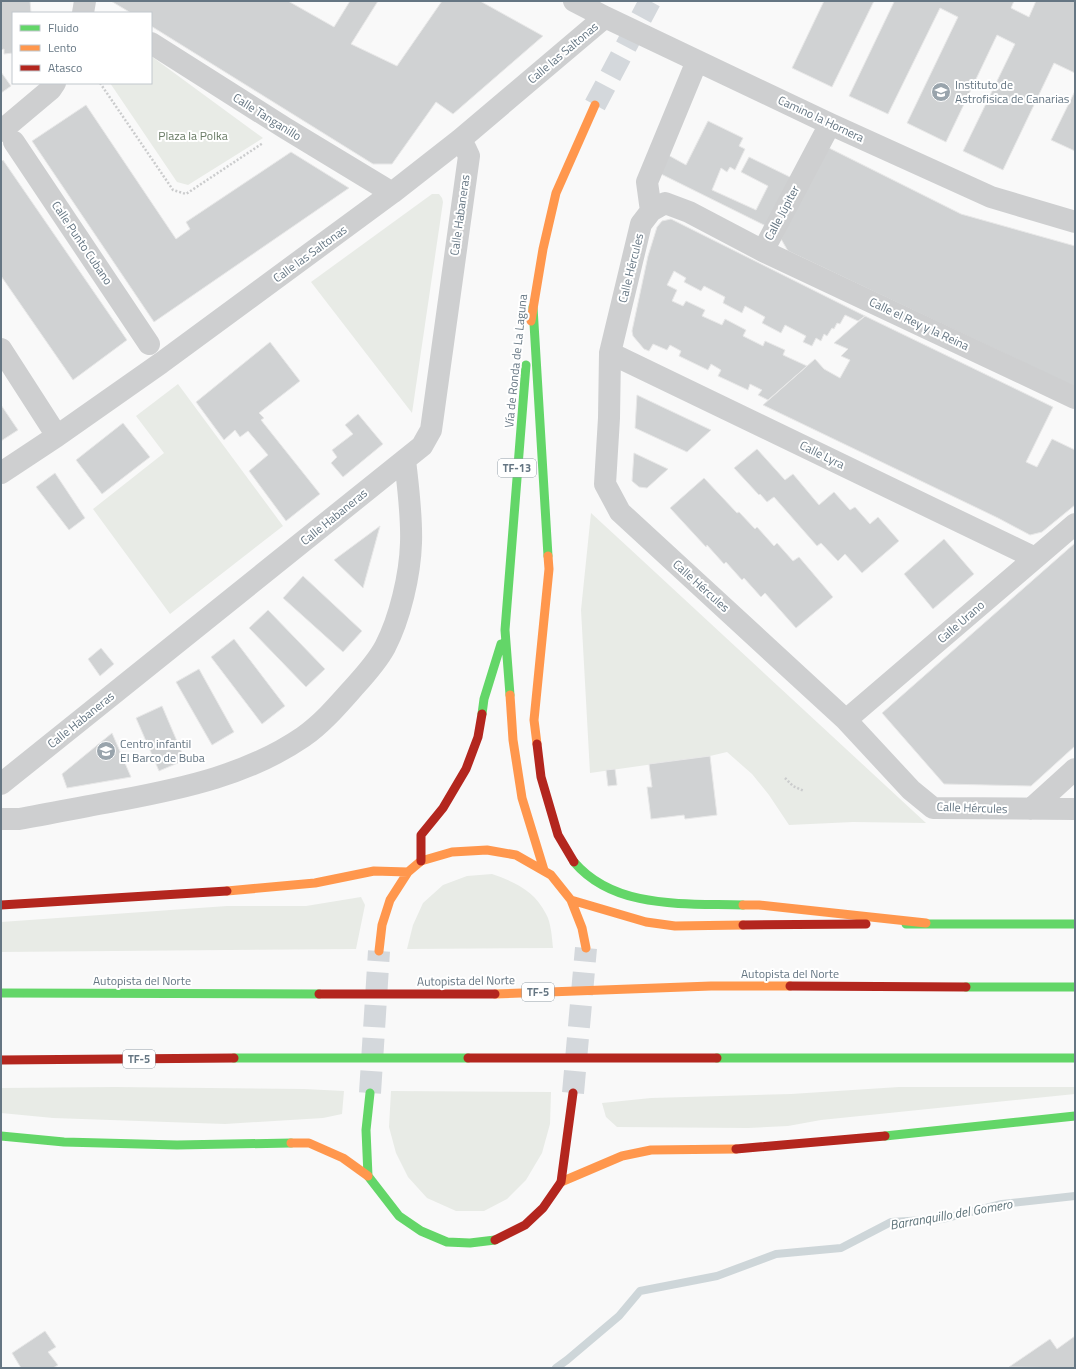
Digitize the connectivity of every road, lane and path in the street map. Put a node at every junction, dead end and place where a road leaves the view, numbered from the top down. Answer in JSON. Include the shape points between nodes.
{"nodes":[{"id":1,"x":85,"y":1,"type":"edge"},
{"id":2,"x":589,"y":7,"type":"edge"},
{"id":3,"x":83,"y":12,"type":"edge"},
{"id":4,"x":152,"y":45,"type":"edge"},
{"id":5,"x":697,"y":61,"type":"junction"},
{"id":6,"x":54,"y":84,"type":"edge"},
{"id":7,"x":101,"y":84,"type":"edge"},
{"id":8,"x":594,"y":105,"type":"tunnel mouth"},
{"id":9,"x":830,"y":124,"type":"junction"},
{"id":10,"x":285,"y":128,"type":"junction"},
{"id":11,"x":7,"y":136,"type":"edge"},
{"id":12,"x":461,"y":139,"type":"junction"},
{"id":13,"x":384,"y":188,"type":"dead end"},
{"id":14,"x":650,"y":211,"type":"junction"},
{"id":15,"x":1075,"y":222,"type":"edge"},
{"id":16,"x":763,"y":250,"type":"junction"},
{"id":17,"x":533,"y":308,"type":"junction"},
{"id":18,"x":149,"y":344,"type":"dead end"},
{"id":19,"x":1,"y":349,"type":"edge"},
{"id":20,"x":610,"y":353,"type":"junction"},
{"id":21,"x":1075,"y":398,"type":"edge"},
{"id":22,"x":57,"y":436,"type":"junction"},
{"id":23,"x":405,"y":460,"type":"junction"},
{"id":24,"x":1,"y":473,"type":"edge"},
{"id":25,"x":1075,"y":524,"type":"edge"},
{"id":26,"x":1035,"y":558,"type":"junction"},
{"id":27,"x":505,"y":630,"type":"junction"},
{"id":28,"x":846,"y":720,"type":"junction"},
{"id":29,"x":1075,"y":770,"type":"edge"},
{"id":30,"x":786,"y":778,"type":"dead end"},
{"id":31,"x":1,"y":784,"type":"edge"},
{"id":32,"x":804,"y":791,"type":"dead end"},
{"id":33,"x":1031,"y":809,"type":"junction"},
{"id":34,"x":1075,"y":809,"type":"edge"},
{"id":35,"x":1,"y":819,"type":"edge"},
{"id":36,"x":421,"y":861,"type":"junction"},
{"id":37,"x":544,"y":870,"type":"junction"},
{"id":38,"x":408,"y":872,"type":"junction"},
{"id":39,"x":571,"y":900,"type":"junction"},
{"id":40,"x":1,"y":905,"type":"edge"},
{"id":41,"x":926,"y":924,"type":"junction"},
{"id":42,"x":1075,"y":924,"type":"edge"},
{"id":43,"x":586,"y":948,"type":"tunnel mouth"},
{"id":44,"x":379,"y":951,"type":"tunnel mouth"},
{"id":45,"x":1075,"y":987,"type":"edge"},
{"id":46,"x":1,"y":993,"type":"edge"},
{"id":47,"x":1075,"y":1058,"type":"edge"},
{"id":48,"x":1,"y":1060,"type":"edge"},
{"id":49,"x":370,"y":1093,"type":"tunnel mouth"},
{"id":50,"x":573,"y":1093,"type":"tunnel mouth"},
{"id":51,"x":1075,"y":1116,"type":"edge"},
{"id":52,"x":1,"y":1136,"type":"edge"},
{"id":53,"x":368,"y":1176,"type":"junction"},
{"id":54,"x":561,"y":1182,"type":"junction"}],
"edges":[{"from":1,"to":3,"type":"street"},
{"from":2,"to":5,"type":"street","name":"Camino la Hornera"},
{"from":2,"to":12,"type":"street","name":"Calle las Saltonas"},
{"from":4,"to":10,"type":"street","name":"Calle Tanganillo"},
{"from":5,"to":9,"type":"street","name":"Camino la Hornera"},
{"from":5,"to":14,"type":"street","via":[[647,182]]},
{"from":6,"to":11,"type":"street"},
{"from":7,"to":10,"type":"path","via":[[173,190],[186,194]]},
{"from":8,"to":17,"type":"main road","name":"Vía de Ronda de La Laguna","number":"TF-13","via":[[556,193]]},
{"from":9,"to":15,"type":"street","name":"Camino la Hornera","via":[[991,196]]},
{"from":9,"to":16,"type":"street","name":"Calle Júpiter"},
{"from":10,"to":13,"type":"street","name":"Calle Tanganillo"},
{"from":11,"to":18,"type":"street","name":"Calle Punto Cubano"},
{"from":12,"to":22,"type":"street","name":"Calle las Saltonas","via":[[291,268]]},
{"from":12,"to":23,"type":"street","name":"Calle Habaneras","via":[[469,156],[431,430],[422,446]]},
{"from":14,"to":16,"type":"street","name":"Calle Júpiter","via":[[665,203],[689,212]]},
{"from":14,"to":20,"type":"street","name":"Calle Hércules","via":[[641,224]]},
{"from":16,"to":21,"type":"street","name":"Calle el Rey y la Reina"},
{"from":17,"to":27,"type":"main road","name":"Vía de Ronda de La Laguna","number":"TF-13","via":[[523,389]]},
{"from":17,"to":41,"type":"main road","via":[[549,570],[534,720],[541,777],[558,835],[575,864],[600,884],[619,893],[655,902],[759,905]]},
{"from":19,"to":22,"type":"street"},
{"from":20,"to":26,"type":"street","name":"Calle Lyra"},
{"from":20,"to":28,"type":"street","name":"Calle Hércules","via":[[605,484],[620,512]]},
{"from":22,"to":24,"type":"street","name":"Calle las Saltonas"},
{"from":23,"to":31,"type":"street","name":"Calle Habaneras"},
{"from":23,"to":35,"type":"street","via":[[411,543],[400,609],[385,647],[332,713],[303,737],[266,759],[231,774],[186,787],[136,797],[19,819]]},
{"from":25,"to":26,"type":"street","name":"Calle Urano"},
{"from":26,"to":28,"type":"street","name":"Calle Urano"},
{"from":27,"to":36,"type":"main road","number":"TF-13","via":[[484,699],[478,737],[466,769],[444,808],[421,835]]},
{"from":27,"to":37,"type":"main road","number":"TF-13","via":[[513,740],[522,798]]},
{"from":28,"to":33,"type":"street","name":"Calle Hércules","via":[[911,790],[933,808]]},
{"from":29,"to":33,"type":"street"},
{"from":30,"to":32,"type":"path","via":[[793,786]]},
{"from":33,"to":34,"type":"street","name":"Calle Hércules"},
{"from":36,"to":37,"type":"main road","via":[[452,852],[487,850],[516,855]]},
{"from":36,"to":38,"type":"main road"},
{"from":37,"to":39,"type":"main road"},
{"from":38,"to":40,"type":"main road","via":[[374,871],[315,883],[252,889]]},
{"from":38,"to":44,"type":"main road","via":[[390,900],[382,925]]},
{"from":39,"to":41,"type":"main road","via":[[646,922],[675,926]]},
{"from":39,"to":43,"type":"main road","via":[[582,928]]},
{"from":41,"to":42,"type":"main road"},
{"from":45,"to":46,"type":"main road","name":"Autopista del Norte","number":"TF-5","via":[[711,986],[482,994]]},
{"from":47,"to":48,"type":"main road","number":"TF-5"},
{"from":49,"to":53,"type":"main road","via":[[366,1130]]},
{"from":50,"to":54,"type":"main road"},
{"from":51,"to":54,"type":"main road","via":[[836,1141],[734,1149],[650,1150],[622,1156]]},
{"from":52,"to":53,"type":"main road","via":[[64,1142],[177,1146],[309,1143],[343,1158]]},
{"from":53,"to":54,"type":"main road","via":[[399,1216],[421,1231],[448,1242],[462,1243],[495,1240],[524,1225],[543,1208]]}]}
